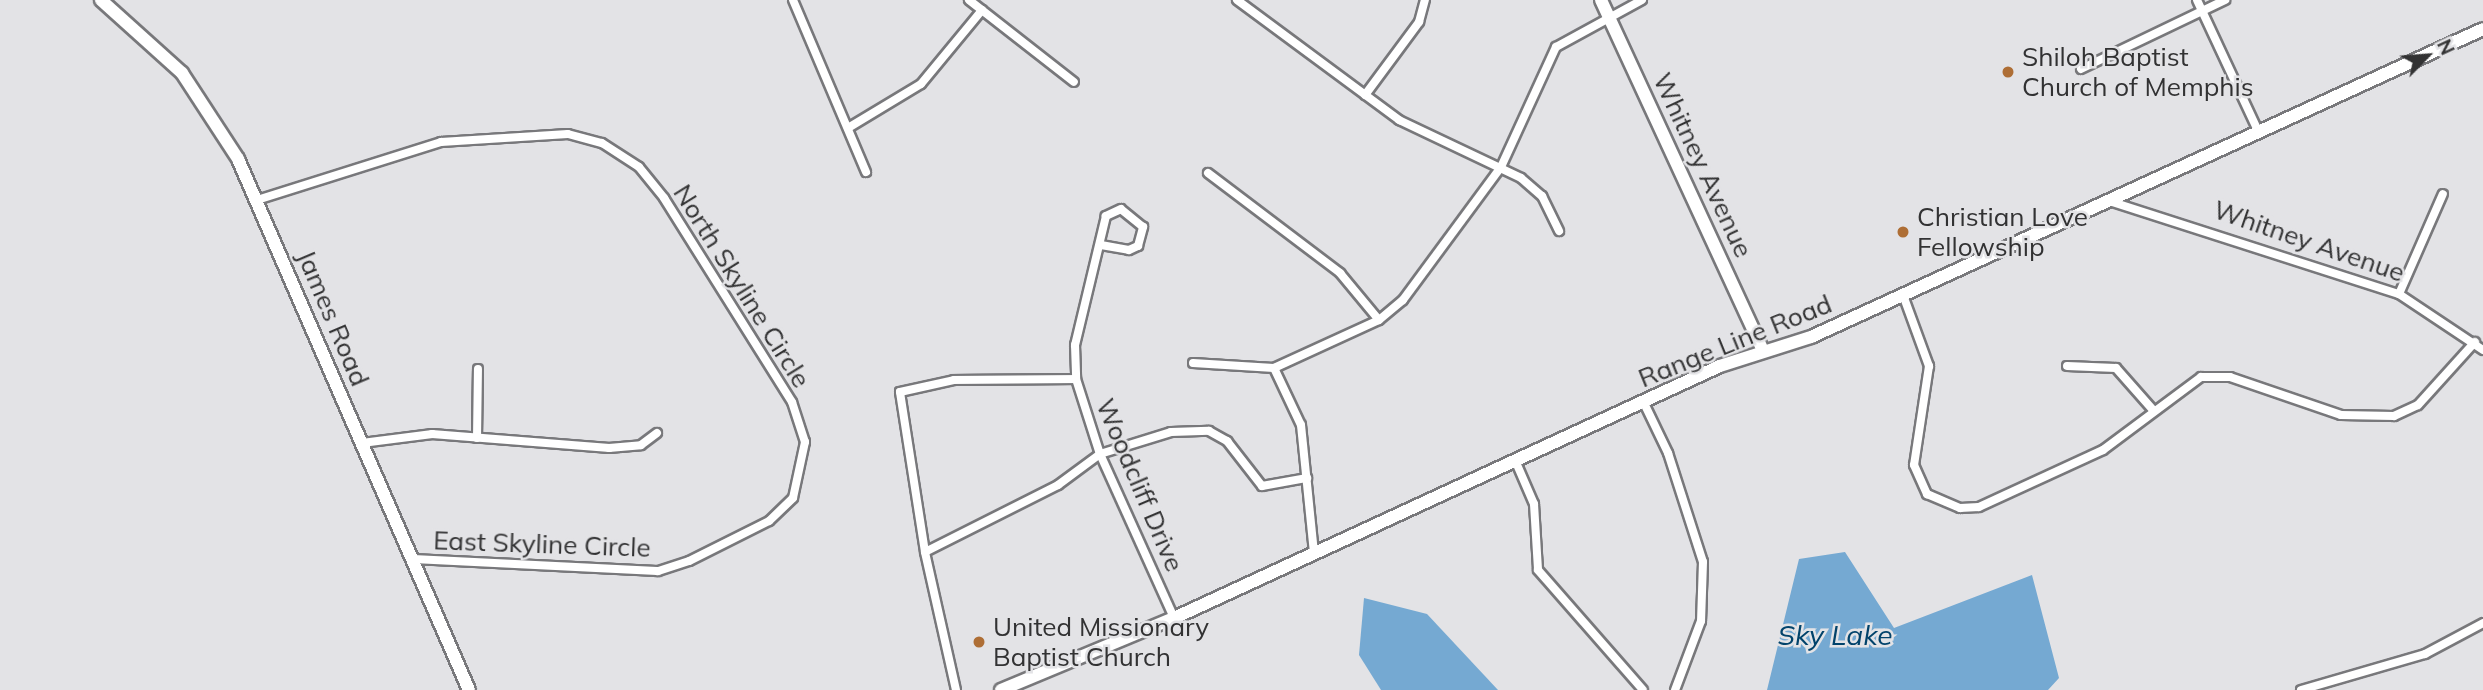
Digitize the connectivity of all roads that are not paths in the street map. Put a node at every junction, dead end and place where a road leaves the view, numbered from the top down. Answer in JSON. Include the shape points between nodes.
{"nodes":[{"id":1,"x":102,"y":0,"type":"edge"},
{"id":2,"x":793,"y":0,"type":"edge"},
{"id":3,"x":969,"y":0,"type":"edge"},
{"id":4,"x":1237,"y":0,"type":"edge"},
{"id":5,"x":1425,"y":0,"type":"edge"},
{"id":6,"x":1601,"y":0,"type":"edge"},
{"id":7,"x":1642,"y":0,"type":"edge"},
{"id":8,"x":2197,"y":0,"type":"edge"},
{"id":9,"x":2225,"y":0,"type":"edge"},
{"id":10,"x":982,"y":10,"type":"junction"},
{"id":11,"x":2202,"y":11,"type":"junction"},
{"id":12,"x":1608,"y":16,"type":"junction"},
{"id":13,"x":2483,"y":29,"type":"edge"},
{"id":14,"x":2081,"y":69,"type":"dead end"},
{"id":15,"x":1074,"y":82,"type":"dead end"},
{"id":16,"x":1365,"y":95,"type":"junction"},
{"id":17,"x":848,"y":128,"type":"junction"},
{"id":18,"x":2258,"y":131,"type":"junction"},
{"id":19,"x":1501,"y":167,"type":"junction"},
{"id":20,"x":866,"y":173,"type":"dead end"},
{"id":21,"x":1208,"y":173,"type":"dead end"},
{"id":22,"x":2443,"y":194,"type":"dead end"},
{"id":23,"x":257,"y":200,"type":"junction"},
{"id":24,"x":2109,"y":201,"type":"junction"},
{"id":25,"x":1559,"y":231,"type":"dead end"},
{"id":26,"x":1101,"y":244,"type":"junction"},
{"id":27,"x":2399,"y":293,"type":"junction"},
{"id":28,"x":1903,"y":295,"type":"junction"},
{"id":29,"x":1380,"y":320,"type":"junction"},
{"id":30,"x":2475,"y":342,"type":"junction"},
{"id":31,"x":1763,"y":350,"type":"junction"},
{"id":32,"x":2483,"y":350,"type":"edge"},
{"id":33,"x":1193,"y":363,"type":"dead end"},
{"id":34,"x":2067,"y":366,"type":"dead end"},
{"id":35,"x":1273,"y":368,"type":"junction"},
{"id":36,"x":478,"y":369,"type":"dead end"},
{"id":37,"x":1076,"y":379,"type":"junction"},
{"id":38,"x":1643,"y":401,"type":"junction"},
{"id":39,"x":2153,"y":410,"type":"junction"},
{"id":40,"x":657,"y":433,"type":"dead end"},
{"id":41,"x":477,"y":439,"type":"junction"},
{"id":42,"x":362,"y":443,"type":"junction"},
{"id":43,"x":1100,"y":454,"type":"junction"},
{"id":44,"x":1515,"y":460,"type":"junction"},
{"id":45,"x":802,"y":475,"type":"joint"},
{"id":46,"x":1307,"y":478,"type":"junction"},
{"id":47,"x":925,"y":552,"type":"junction"},
{"id":48,"x":1314,"y":554,"type":"junction"},
{"id":49,"x":412,"y":559,"type":"junction"},
{"id":50,"x":1174,"y":618,"type":"junction"},
{"id":51,"x":2483,"y":623,"type":"edge"},
{"id":52,"x":2327,"y":687,"type":"edge"},
{"id":53,"x":469,"y":690,"type":"edge"},
{"id":54,"x":956,"y":690,"type":"edge"},
{"id":55,"x":1001,"y":690,"type":"edge"},
{"id":56,"x":1643,"y":690,"type":"edge"},
{"id":57,"x":1675,"y":690,"type":"edge"},
{"id":58,"x":2301,"y":690,"type":"edge"}],
"edges":[{"from":1,"to":23,"type":"main road","name":"James Road","via":[[202,97]]},
{"from":2,"to":17,"type":"street"},
{"from":3,"to":10,"type":"street"},
{"from":4,"to":16,"type":"street"},
{"from":5,"to":16,"type":"street","via":[[1419,22]]},
{"from":6,"to":12,"type":"main road","name":"Whitney Avenue"},
{"from":7,"to":12,"type":"street"},
{"from":8,"to":11,"type":"street"},
{"from":9,"to":11,"type":"street"},
{"from":10,"to":15,"type":"street"},
{"from":10,"to":17,"type":"street","via":[[921,84]]},
{"from":11,"to":14,"type":"street"},
{"from":11,"to":18,"type":"street"},
{"from":12,"to":19,"type":"street","via":[[1556,47]]},
{"from":12,"to":31,"type":"main road","name":"Whitney Avenue"},
{"from":13,"to":18,"type":"main road","name":"Range Line Road"},
{"from":16,"to":19,"type":"street","via":[[1399,120]]},
{"from":17,"to":20,"type":"street"},
{"from":18,"to":24,"type":"main road","name":"Range Line Road"},
{"from":19,"to":25,"type":"street","via":[[1542,196]]},
{"from":19,"to":29,"type":"street","via":[[1403,300]]},
{"from":21,"to":29,"type":"street","via":[[1340,273]]},
{"from":22,"to":27,"type":"street"},
{"from":23,"to":42,"type":"main road","name":"James Road"},
{"from":23,"to":45,"type":"street","name":"North Skyline Circle","via":[[441,142],[541,134],[602,143],[639,167],[664,198],[792,402],[805,442]]},
{"from":24,"to":27,"type":"street","name":"Whitney Avenue"},
{"from":24,"to":28,"type":"main road","name":"Range Line Road"},
{"from":26,"to":26,"type":"street","name":"Woodcliff Drive","via":[[1129,250],[1138,246],[1143,227],[1114,209],[1106,216]]},
{"from":26,"to":37,"type":"street","name":"Woodcliff Drive","via":[[1075,345]]},
{"from":27,"to":30,"type":"street","name":"Whitney Avenue"},
{"from":28,"to":31,"type":"main road","name":"Range Line Road","via":[[1811,337]]},
{"from":28,"to":39,"type":"street","via":[[1929,366],[1914,465],[1927,494],[1943,504],[1960,508],[1991,501],[2103,450]]},
{"from":29,"to":35,"type":"street"},
{"from":30,"to":32,"type":"street","name":"Whitney Avenue"},
{"from":30,"to":39,"type":"street","via":[[2432,393],[2394,416],[2342,415],[2213,376],[2186,383]]},
{"from":31,"to":38,"type":"main road","name":"Range Line Road"},
{"from":33,"to":35,"type":"street"},
{"from":34,"to":39,"type":"street","via":[[2116,368]]},
{"from":35,"to":46,"type":"street","via":[[1301,425]]},
{"from":36,"to":41,"type":"street"},
{"from":37,"to":43,"type":"street","name":"Woodcliff Drive"},
{"from":37,"to":47,"type":"street","via":[[954,380],[900,391]]},
{"from":38,"to":44,"type":"main road","name":"Range Line Road"},
{"from":38,"to":57,"type":"street","via":[[1668,453],[1703,562],[1701,621]]},
{"from":40,"to":41,"type":"street","via":[[640,445],[609,448]]},
{"from":41,"to":42,"type":"street","via":[[432,434]]},
{"from":42,"to":49,"type":"main road","name":"James Road"},
{"from":43,"to":46,"type":"street","via":[[1171,432],[1209,431],[1227,441],[1262,486]]},
{"from":43,"to":47,"type":"street","via":[[1058,485]]},
{"from":43,"to":50,"type":"street","name":"Woodcliff Drive"},
{"from":44,"to":48,"type":"main road","name":"Range Line Road"},
{"from":44,"to":56,"type":"street","via":[[1534,504],[1538,570]]},
{"from":45,"to":49,"type":"street","name":"East Skyline Circle","via":[[793,498],[769,521],[658,571]]},
{"from":46,"to":48,"type":"street"},
{"from":47,"to":54,"type":"street"},
{"from":48,"to":50,"type":"main road","name":"Range Line Road"},
{"from":49,"to":53,"type":"main road","name":"James Road"},
{"from":50,"to":55,"type":"main road","name":"Range Line Road"},
{"from":51,"to":52,"type":"street","via":[[2425,654]]},
{"from":52,"to":58,"type":"street"}]}
